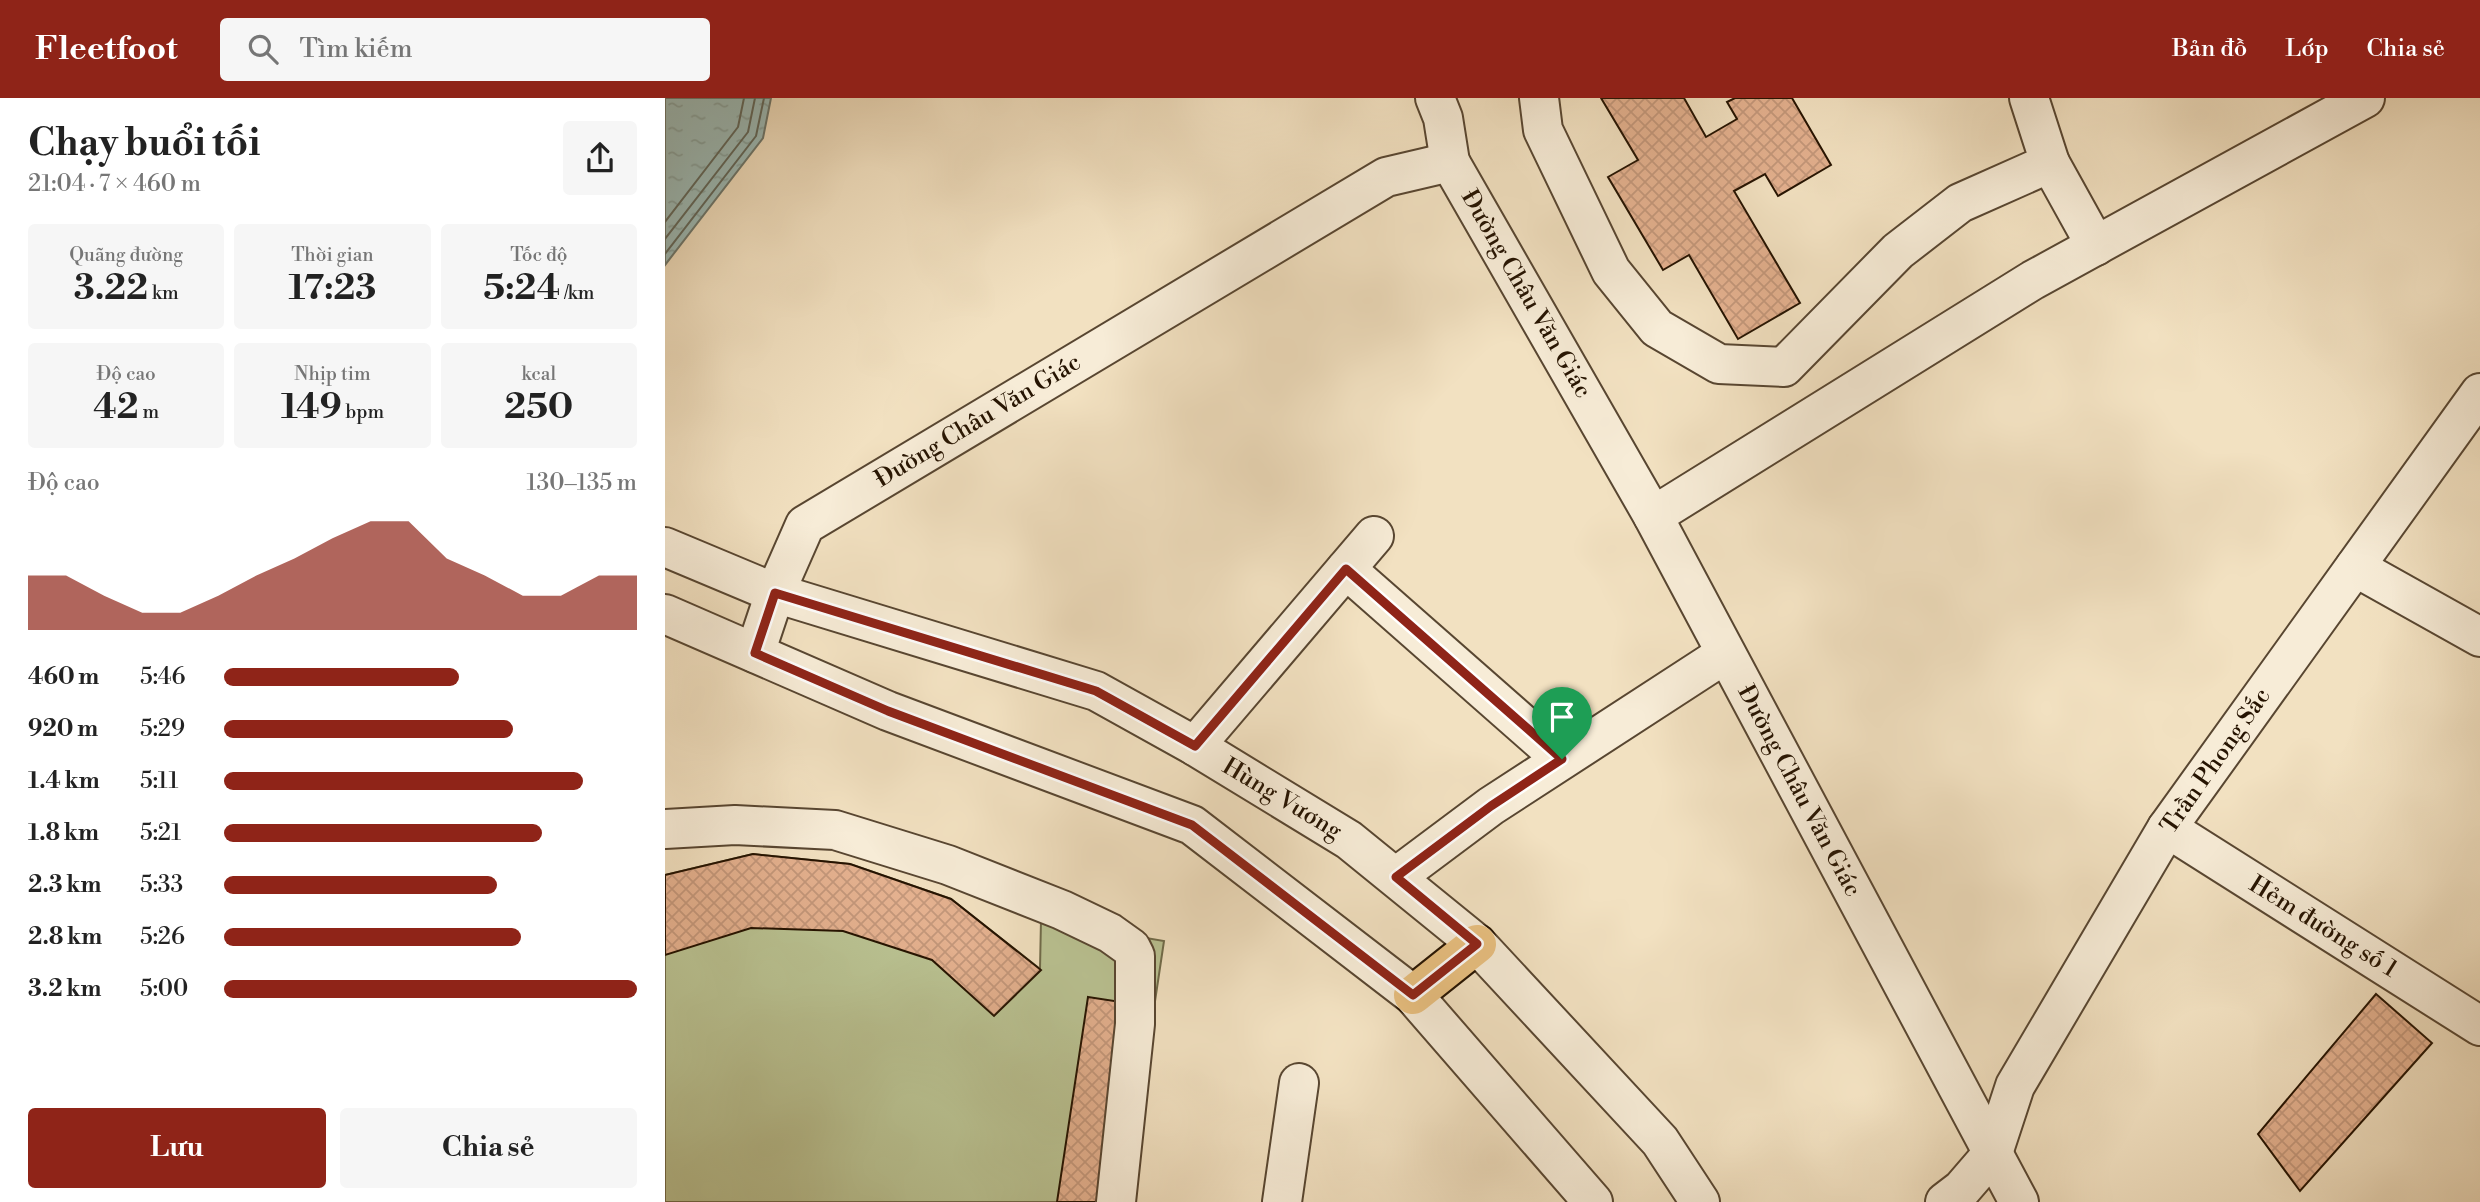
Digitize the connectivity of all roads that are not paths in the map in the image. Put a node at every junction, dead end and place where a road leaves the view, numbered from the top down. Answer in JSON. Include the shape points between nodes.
{"nodes":[{"id":1,"x":1435,"y":98,"type":"edge"},
{"id":2,"x":1539,"y":98,"type":"edge"},
{"id":3,"x":2029,"y":98,"type":"edge"},
{"id":4,"x":2365,"y":98,"type":"edge"},
{"id":5,"x":1450,"y":162,"type":"junction"},
{"id":6,"x":2050,"y":163,"type":"junction"},
{"id":7,"x":2095,"y":247,"type":"junction"},
{"id":8,"x":2480,"y":393,"type":"edge"},
{"id":9,"x":1653,"y":516,"type":"junction"},
{"id":10,"x":1374,"y":536,"type":"dead end"},
{"id":11,"x":665,"y":547,"type":"edge"},
{"id":12,"x":2355,"y":567,"type":"junction"},
{"id":13,"x":1346,"y":569,"type":"junction"},
{"id":14,"x":775,"y":593,"type":"junction"},
{"id":15,"x":665,"y":614,"type":"edge"},
{"id":16,"x":2480,"y":637,"type":"edge"},
{"id":17,"x":755,"y":653,"type":"junction"},
{"id":18,"x":1725,"y":653,"type":"junction"},
{"id":19,"x":1195,"y":746,"type":"junction"},
{"id":20,"x":1562,"y":759,"type":"junction"},
{"id":21,"x":2167,"y":828,"type":"junction"},
{"id":22,"x":665,"y":829,"type":"edge"},
{"id":23,"x":1396,"y":877,"type":"junction"},
{"id":24,"x":1477,"y":944,"type":"junction"},
{"id":25,"x":1413,"y":995,"type":"junction"},
{"id":26,"x":2480,"y":1026,"type":"edge"},
{"id":27,"x":1299,"y":1083,"type":"dead end"},
{"id":28,"x":1993,"y":1153,"type":"junction"},
{"id":29,"x":1116,"y":1202,"type":"edge"},
{"id":30,"x":1282,"y":1202,"type":"edge"},
{"id":31,"x":1593,"y":1202,"type":"edge"},
{"id":32,"x":1700,"y":1202,"type":"edge"},
{"id":33,"x":1945,"y":1202,"type":"edge"},
{"id":34,"x":2018,"y":1202,"type":"edge"}],
"edges":[{"from":1,"to":5,"type":"street"},
{"from":2,"to":6,"type":"street","via":[[1543,130],[1611,271],[1657,328],[1720,364],[1784,367],[1898,251],[1960,203]]},
{"from":3,"to":6,"type":"street"},
{"from":4,"to":7,"type":"street"},
{"from":5,"to":9,"type":"street","name":"Đường Châu Văn Giác"},
{"from":5,"to":14,"type":"street","name":"Đường Châu Văn Giác","via":[[1386,177],[805,524]]},
{"from":6,"to":7,"type":"street"},
{"from":7,"to":9,"type":"street"},
{"from":8,"to":12,"type":"street","name":"Trần Phong Sắc"},
{"from":9,"to":18,"type":"street","name":"Đường Châu Văn Giác"},
{"from":10,"to":13,"type":"street"},
{"from":11,"to":14,"type":"street","name":"Hùng Vương"},
{"from":12,"to":16,"type":"street"},
{"from":12,"to":21,"type":"street","name":"Trần Phong Sắc"},
{"from":13,"to":19,"type":"street"},
{"from":13,"to":20,"type":"street"},
{"from":14,"to":17,"type":"street","name":"Đường Châu Văn Giác"},
{"from":14,"to":19,"type":"street","name":"Hùng Vương","via":[[1096,691]]},
{"from":15,"to":17,"type":"street"},
{"from":17,"to":25,"type":"street","via":[[888,711],[1192,825]]},
{"from":18,"to":20,"type":"street"},
{"from":18,"to":28,"type":"street","name":"Đường Châu Văn Giác"},
{"from":19,"to":23,"type":"street","name":"Hùng Vương","via":[[1349,840]]},
{"from":20,"to":23,"type":"street"},
{"from":21,"to":26,"type":"street","name":"Hẻm đường số 1"},
{"from":21,"to":28,"type":"street","name":"Trần Phong Sắc","via":[[2015,1086]]},
{"from":22,"to":29,"type":"street","via":[[735,825],[835,830],[948,865],[1121,939],[1135,956],[1135,1024]]},
{"from":23,"to":24,"type":"street","name":"Hùng Vương"},
{"from":24,"to":25,"type":"main road"},
{"from":24,"to":32,"type":"street","name":"Hùng Vương","via":[[1660,1141]]},
{"from":25,"to":31,"type":"street"},
{"from":27,"to":30,"type":"street"},
{"from":28,"to":33,"type":"street"},
{"from":28,"to":34,"type":"street","name":"Đường Châu Văn Giác"}]}
